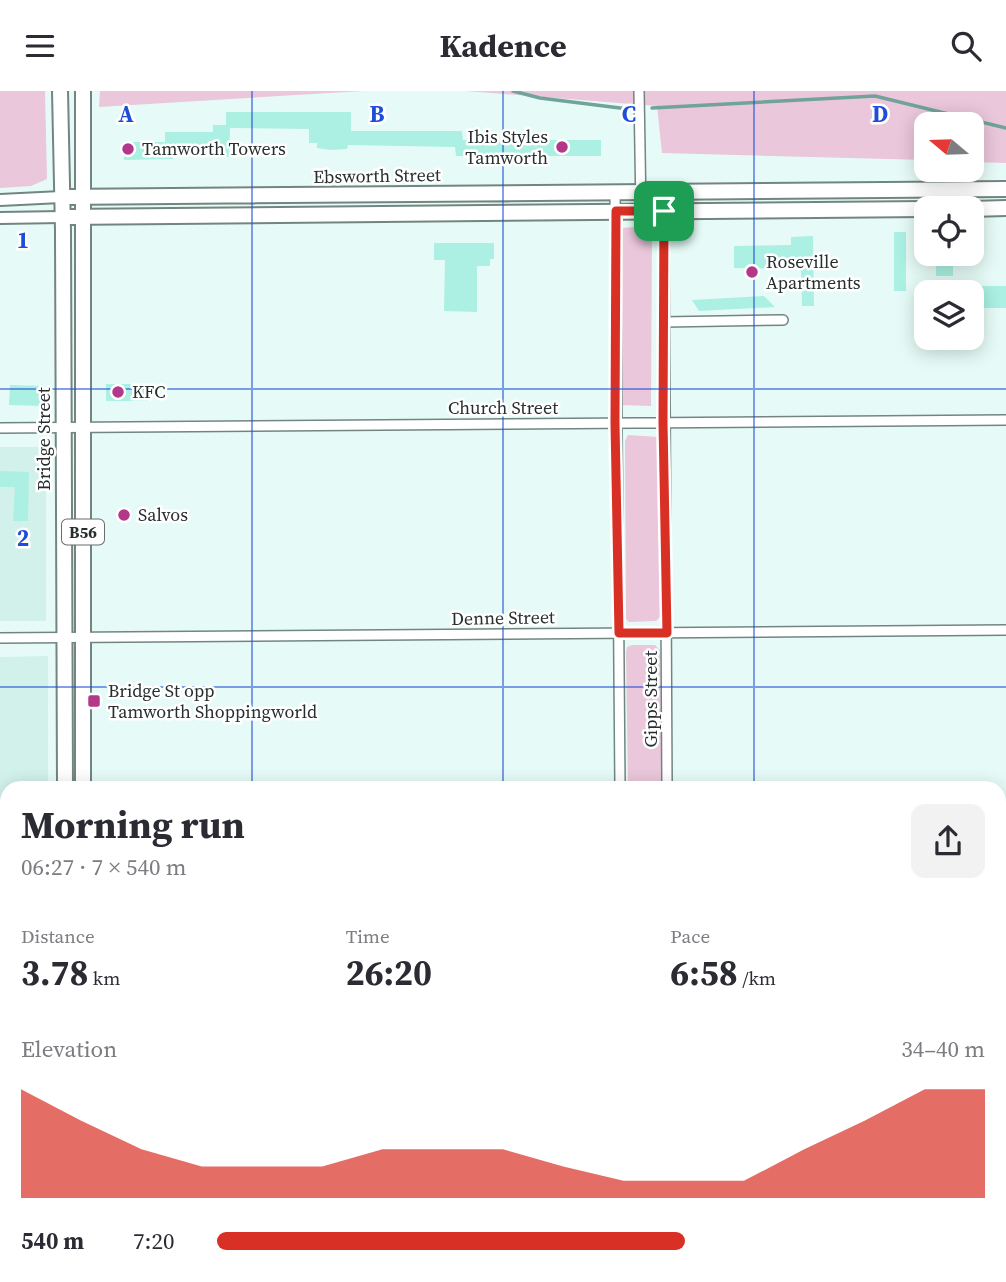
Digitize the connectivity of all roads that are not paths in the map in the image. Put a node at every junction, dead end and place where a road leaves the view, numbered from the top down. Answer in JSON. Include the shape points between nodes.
{"nodes":[{"id":1,"x":60,"y":91,"type":"edge"},
{"id":2,"x":83,"y":91,"type":"edge"},
{"id":3,"x":639,"y":91,"type":"edge"},
{"id":4,"x":1006,"y":189,"type":"edge"},
{"id":5,"x":615,"y":192,"type":"junction"},
{"id":6,"x":640,"y":192,"type":"junction"},
{"id":7,"x":657,"y":192,"type":"junction"},
{"id":8,"x":83,"y":196,"type":"junction"},
{"id":9,"x":61,"y":197,"type":"junction"},
{"id":10,"x":0,"y":200,"type":"edge"},
{"id":11,"x":1006,"y":208,"type":"edge"},
{"id":12,"x":914,"y":209,"type":"edge"},
{"id":13,"x":984,"y":209,"type":"edge"},
{"id":14,"x":616,"y":211,"type":"junction"},
{"id":15,"x":641,"y":211,"type":"junction"},
{"id":16,"x":664,"y":211,"type":"junction"},
{"id":17,"x":62,"y":217,"type":"junction"},
{"id":18,"x":82,"y":217,"type":"junction"},
{"id":19,"x":0,"y":218,"type":"edge"},
{"id":20,"x":783,"y":320,"type":"dead end"},
{"id":21,"x":664,"y":322,"type":"junction"},
{"id":22,"x":1006,"y":420,"type":"edge"},
{"id":23,"x":615,"y":423,"type":"junction"},
{"id":24,"x":663,"y":423,"type":"junction"},
{"id":25,"x":63,"y":427,"type":"junction"},
{"id":26,"x":82,"y":427,"type":"junction"},
{"id":27,"x":0,"y":428,"type":"edge"},
{"id":28,"x":1006,"y":630,"type":"edge"},
{"id":29,"x":619,"y":633,"type":"junction"},
{"id":30,"x":667,"y":633,"type":"junction"},
{"id":31,"x":0,"y":638,"type":"edge"},
{"id":32,"x":65,"y":638,"type":"junction"},
{"id":33,"x":83,"y":638,"type":"junction"},
{"id":34,"x":65,"y":781,"type":"edge"},
{"id":35,"x":83,"y":781,"type":"edge"},
{"id":36,"x":620,"y":781,"type":"edge"},
{"id":37,"x":667,"y":781,"type":"edge"}],
"edges":[{"from":1,"to":9,"type":"main road","name":"Bridge Street","number":"B56"},
{"from":2,"to":8,"type":"main road","number":"B56"},
{"from":3,"to":6,"type":"street"},
{"from":4,"to":7,"type":"main road","name":"Ebsworth Street"},
{"from":5,"to":6,"type":"main road","name":"Ebsworth Street"},
{"from":5,"to":8,"type":"main road","name":"Ebsworth Street"},
{"from":5,"to":14,"type":"street","name":"Gipps Street"},
{"from":6,"to":7,"type":"main road","name":"Ebsworth Street"},
{"from":6,"to":15,"type":"street"},
{"from":7,"to":16,"type":"street","name":"Gipps Street"},
{"from":8,"to":9,"type":"main road","name":"Ebsworth Street"},
{"from":8,"to":18,"type":"main road","number":"B56"},
{"from":9,"to":10,"type":"street","name":"Ebsworth Street"},
{"from":9,"to":17,"type":"main road","name":"Bridge Street","number":"B56"},
{"from":11,"to":13,"type":"main road"},
{"from":12,"to":16,"type":"main road","name":"Ebsworth Street"},
{"from":14,"to":15,"type":"main road","name":"Ebsworth Street"},
{"from":14,"to":18,"type":"main road","name":"Ebsworth Street"},
{"from":14,"to":23,"type":"street","name":"Gipps Street"},
{"from":15,"to":16,"type":"main road","name":"Ebsworth Street"},
{"from":16,"to":21,"type":"street","name":"Gipps Street"},
{"from":17,"to":18,"type":"main road","name":"Ebsworth Street"},
{"from":17,"to":19,"type":"street","name":"Ebsworth Street"},
{"from":17,"to":25,"type":"main road","name":"Bridge Street","number":"B56"},
{"from":18,"to":26,"type":"main road","number":"B56"},
{"from":20,"to":21,"type":"street"},
{"from":21,"to":24,"type":"street","name":"Gipps Street"},
{"from":22,"to":24,"type":"street","name":"Church Street"},
{"from":23,"to":24,"type":"street","name":"Church Street"},
{"from":23,"to":26,"type":"street","name":"Church Street"},
{"from":23,"to":29,"type":"street","name":"Gipps Street"},
{"from":24,"to":30,"type":"street","name":"Gipps Street"},
{"from":25,"to":26,"type":"street","name":"Church Street"},
{"from":25,"to":27,"type":"street","name":"Church Street"},
{"from":25,"to":32,"type":"main road","name":"Bridge Street","number":"B56"},
{"from":26,"to":33,"type":"main road","number":"B56"},
{"from":28,"to":30,"type":"street","name":"Denne Street"},
{"from":29,"to":30,"type":"street","name":"Denne Street"},
{"from":29,"to":33,"type":"street","name":"Denne Street"},
{"from":29,"to":36,"type":"street","name":"Gipps Street"},
{"from":30,"to":37,"type":"street","name":"Gipps Street"},
{"from":31,"to":32,"type":"street","name":"Denne Street"},
{"from":32,"to":33,"type":"street","name":"Denne Street"},
{"from":32,"to":34,"type":"main road","name":"Bridge Street","number":"B56"},
{"from":33,"to":35,"type":"main road","number":"B56"}]}
